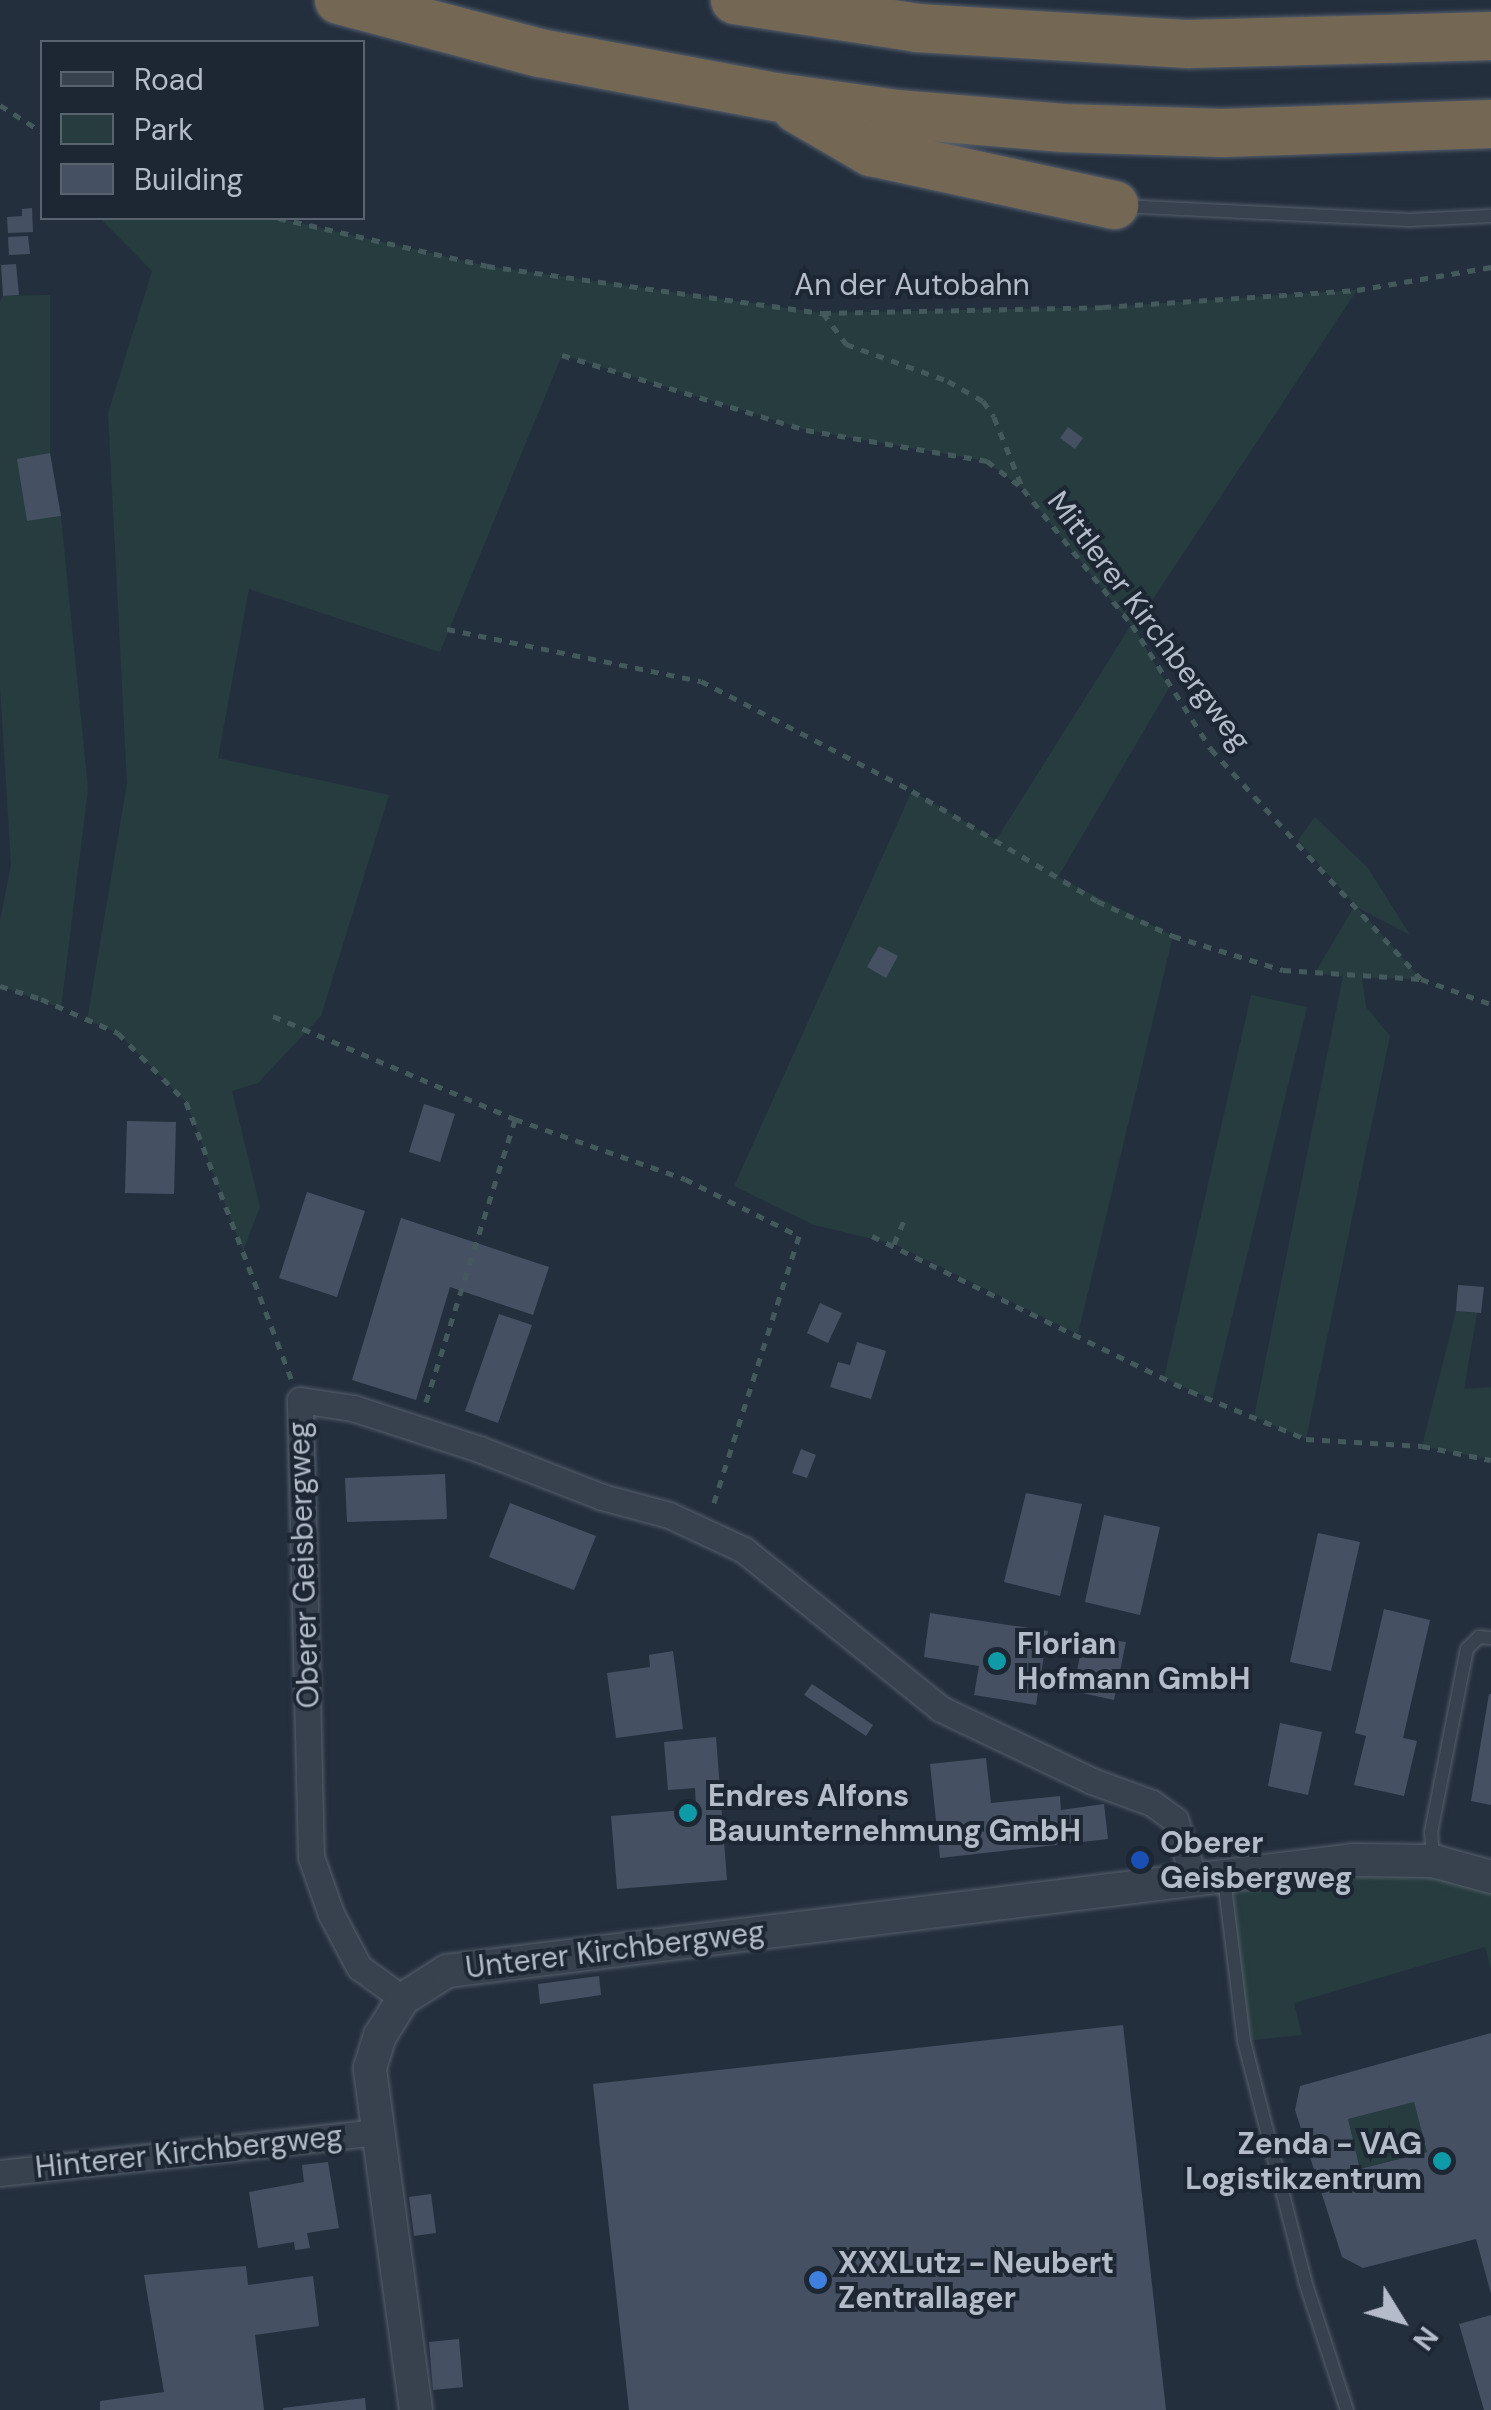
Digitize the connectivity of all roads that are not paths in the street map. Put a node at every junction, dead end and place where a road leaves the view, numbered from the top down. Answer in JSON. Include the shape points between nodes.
{"nodes":[{"id":1,"x":339,"y":0,"type":"edge"},
{"id":2,"x":736,"y":0,"type":"edge"},
{"id":3,"x":1491,"y":36,"type":"edge"},
{"id":4,"x":776,"y":97,"type":"junction"},
{"id":5,"x":1491,"y":124,"type":"edge"},
{"id":6,"x":1114,"y":205,"type":"joint"},
{"id":7,"x":1491,"y":216,"type":"edge"},
{"id":8,"x":1491,"y":1638,"type":"edge"},
{"id":9,"x":1433,"y":1861,"type":"junction"},
{"id":10,"x":1491,"y":1876,"type":"edge"},
{"id":11,"x":1209,"y":1880,"type":"junction"},
{"id":12,"x":403,"y":1999,"type":"junction"},
{"id":13,"x":379,"y":2132,"type":"junction"},
{"id":14,"x":0,"y":2172,"type":"edge"},
{"id":15,"x":416,"y":2410,"type":"edge"},
{"id":16,"x":1347,"y":2410,"type":"edge"}],
"edges":[{"from":1,"to":4,"type":"highway","via":[[540,53]]},
{"from":2,"to":3,"type":"highway","via":[[917,28],[1190,44]]},
{"from":4,"to":5,"type":"highway","via":[[1083,129],[1222,133]]},
{"from":4,"to":6,"type":"highway","via":[[870,152]]},
{"from":6,"to":7,"type":"lane","via":[[1410,220]]},
{"from":8,"to":9,"type":"lane","via":[[1479,1637],[1467,1649],[1431,1832]]},
{"from":9,"to":10,"type":"street","name":"Unterer Kirchbergweg"},
{"from":9,"to":11,"type":"street","name":"Unterer Kirchbergweg","via":[[1354,1860]]},
{"from":11,"to":12,"type":"street","name":"Unterer Kirchbergweg","via":[[447,1971]]},
{"from":11,"to":12,"type":"street","name":"Oberer Geisbergweg","via":[[1175,1820],[1152,1802],[941,1709],[744,1550],[669,1515],[602,1498],[418,1429],[354,1408],[300,1400],[310,1857],[359,1967]]},
{"from":11,"to":16,"type":"lane","via":[[1306,2281]]},
{"from":12,"to":13,"type":"street","name":"Unterer Kirchbergweg","via":[[370,2068]]},
{"from":13,"to":14,"type":"street","name":"Hinterer Kirchbergweg"},
{"from":13,"to":15,"type":"street","name":"Unterer Kirchbergweg"}]}
